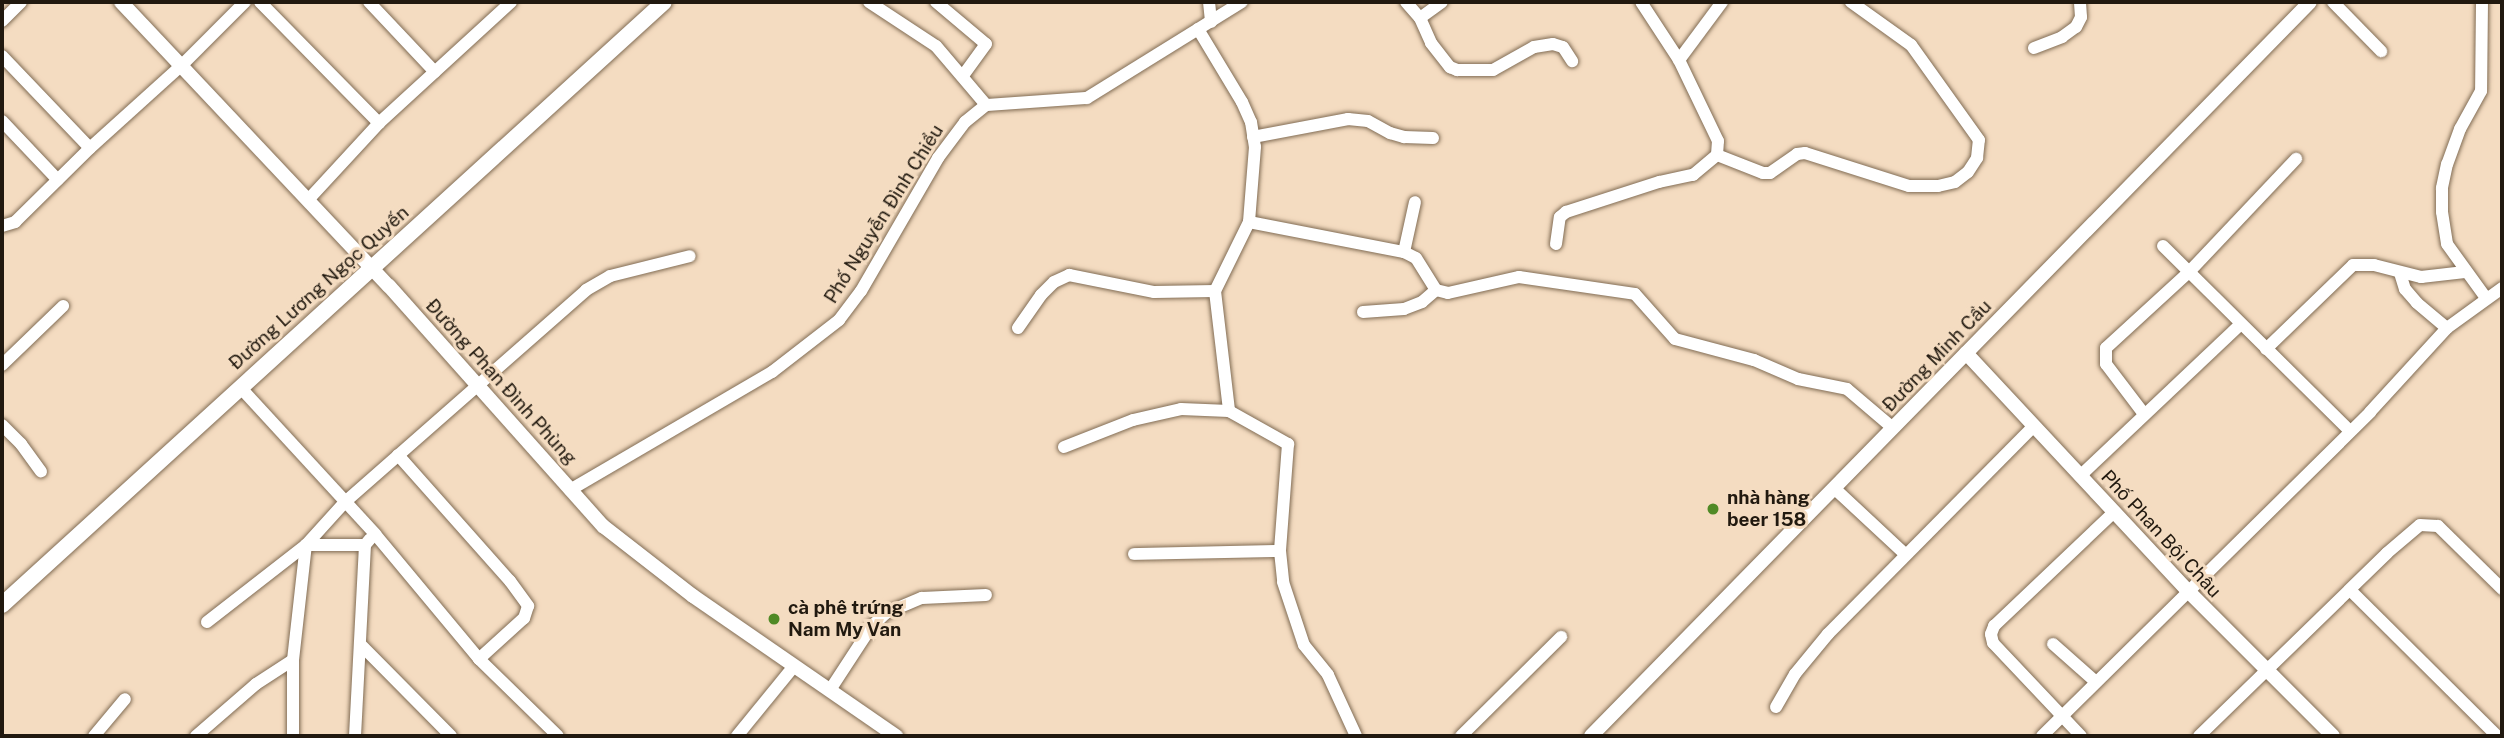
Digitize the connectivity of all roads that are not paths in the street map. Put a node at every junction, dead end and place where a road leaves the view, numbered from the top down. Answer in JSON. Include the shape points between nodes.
{"nodes":[{"id":1,"x":22,"y":2,"type":"edge"},
{"id":2,"x":121,"y":2,"type":"edge"},
{"id":3,"x":245,"y":2,"type":"edge"},
{"id":4,"x":260,"y":2,"type":"edge"},
{"id":5,"x":369,"y":2,"type":"edge"},
{"id":6,"x":664,"y":2,"type":"edge"},
{"id":7,"x":869,"y":2,"type":"edge"},
{"id":8,"x":936,"y":2,"type":"edge"},
{"id":9,"x":1209,"y":2,"type":"edge"},
{"id":10,"x":1242,"y":2,"type":"edge"},
{"id":11,"x":1406,"y":2,"type":"edge"},
{"id":12,"x":1442,"y":2,"type":"edge"},
{"id":13,"x":1641,"y":2,"type":"edge"},
{"id":14,"x":1722,"y":2,"type":"edge"},
{"id":15,"x":1851,"y":2,"type":"edge"},
{"id":16,"x":2080,"y":2,"type":"edge"},
{"id":17,"x":2310,"y":2,"type":"edge"},
{"id":18,"x":2333,"y":2,"type":"edge"},
{"id":19,"x":2482,"y":2,"type":"edge"},
{"id":20,"x":506,"y":4,"type":"edge"},
{"id":21,"x":1420,"y":18,"type":"junction"},
{"id":22,"x":2,"y":21,"type":"edge"},
{"id":23,"x":1211,"y":22,"type":"junction"},
{"id":24,"x":1198,"y":29,"type":"junction"},
{"id":25,"x":2034,"y":48,"type":"dead end"},
{"id":26,"x":2381,"y":51,"type":"dead end"},
{"id":27,"x":2,"y":56,"type":"edge"},
{"id":28,"x":1679,"y":60,"type":"junction"},
{"id":29,"x":1572,"y":61,"type":"dead end"},
{"id":30,"x":183,"y":65,"type":"junction"},
{"id":31,"x":435,"y":72,"type":"junction"},
{"id":32,"x":963,"y":76,"type":"junction"},
{"id":33,"x":986,"y":105,"type":"junction"},
{"id":34,"x":2,"y":121,"type":"edge"},
{"id":35,"x":379,"y":123,"type":"junction"},
{"id":36,"x":1253,"y":137,"type":"junction"},
{"id":37,"x":1433,"y":138,"type":"dead end"},
{"id":38,"x":90,"y":148,"type":"junction"},
{"id":39,"x":1717,"y":155,"type":"junction"},
{"id":40,"x":2296,"y":159,"type":"dead end"},
{"id":41,"x":58,"y":180,"type":"junction"},
{"id":42,"x":308,"y":200,"type":"junction"},
{"id":43,"x":1415,"y":202,"type":"dead end"},
{"id":44,"x":1249,"y":222,"type":"junction"},
{"id":45,"x":2,"y":226,"type":"edge"},
{"id":46,"x":1556,"y":244,"type":"dead end"},
{"id":47,"x":2163,"y":246,"type":"dead end"},
{"id":48,"x":1404,"y":252,"type":"junction"},
{"id":49,"x":690,"y":256,"type":"dead end"},
{"id":50,"x":373,"y":269,"type":"junction"},
{"id":51,"x":2189,"y":272,"type":"junction"},
{"id":52,"x":2465,"y":272,"type":"junction"},
{"id":53,"x":2400,"y":273,"type":"junction"},
{"id":54,"x":2502,"y":288,"type":"edge"},
{"id":55,"x":1436,"y":290,"type":"junction"},
{"id":56,"x":1215,"y":291,"type":"junction"},
{"id":57,"x":2486,"y":298,"type":"junction"},
{"id":58,"x":63,"y":306,"type":"dead end"},
{"id":59,"x":1363,"y":312,"type":"dead end"},
{"id":60,"x":2241,"y":324,"type":"junction"},
{"id":61,"x":1018,"y":328,"type":"dead end"},
{"id":62,"x":2446,"y":328,"type":"junction"},
{"id":63,"x":2266,"y":349,"type":"junction"},
{"id":64,"x":1966,"y":354,"type":"junction"},
{"id":65,"x":2,"y":365,"type":"edge"},
{"id":66,"x":478,"y":384,"type":"junction"},
{"id":67,"x":240,"y":387,"type":"junction"},
{"id":68,"x":1229,"y":411,"type":"junction"},
{"id":69,"x":2144,"y":414,"type":"junction"},
{"id":70,"x":2,"y":425,"type":"edge"},
{"id":71,"x":2034,"y":426,"type":"junction"},
{"id":72,"x":1893,"y":428,"type":"junction"},
{"id":73,"x":2350,"y":431,"type":"junction"},
{"id":74,"x":1064,"y":446,"type":"dead end"},
{"id":75,"x":398,"y":455,"type":"junction"},
{"id":76,"x":41,"y":472,"type":"dead end"},
{"id":77,"x":2080,"y":476,"type":"junction"},
{"id":78,"x":1834,"y":488,"type":"junction"},
{"id":79,"x":570,"y":490,"type":"junction"},
{"id":80,"x":345,"y":502,"type":"junction"},
{"id":81,"x":2114,"y":512,"type":"junction"},
{"id":82,"x":374,"y":534,"type":"junction"},
{"id":83,"x":306,"y":545,"type":"junction"},
{"id":84,"x":365,"y":545,"type":"junction"},
{"id":85,"x":1280,"y":551,"type":"junction"},
{"id":86,"x":1134,"y":554,"type":"dead end"},
{"id":87,"x":1905,"y":554,"type":"junction"},
{"id":88,"x":2502,"y":589,"type":"edge"},
{"id":89,"x":2350,"y":590,"type":"junction"},
{"id":90,"x":2188,"y":591,"type":"junction"},
{"id":91,"x":17,"y":592,"type":"junction"},
{"id":92,"x":986,"y":595,"type":"dead end"},
{"id":93,"x":2,"y":600,"type":"edge"},
{"id":94,"x":2,"y":605,"type":"edge"},
{"id":95,"x":206,"y":622,"type":"dead end"},
{"id":96,"x":1561,"y":636,"type":"dead end"},
{"id":97,"x":2053,"y":644,"type":"dead end"},
{"id":98,"x":361,"y":645,"type":"junction"},
{"id":99,"x":479,"y":659,"type":"junction"},
{"id":100,"x":293,"y":660,"type":"junction"},
{"id":101,"x":794,"y":666,"type":"junction"},
{"id":102,"x":2266,"y":670,"type":"junction"},
{"id":103,"x":2096,"y":682,"type":"junction"},
{"id":104,"x":830,"y":690,"type":"junction"},
{"id":105,"x":125,"y":699,"type":"dead end"},
{"id":106,"x":1776,"y":707,"type":"dead end"},
{"id":107,"x":2062,"y":716,"type":"junction"},
{"id":108,"x":94,"y":736,"type":"edge"},
{"id":109,"x":196,"y":736,"type":"edge"},
{"id":110,"x":293,"y":736,"type":"edge"},
{"id":111,"x":355,"y":736,"type":"edge"},
{"id":112,"x":452,"y":736,"type":"edge"},
{"id":113,"x":558,"y":736,"type":"edge"},
{"id":114,"x":737,"y":736,"type":"edge"},
{"id":115,"x":897,"y":736,"type":"edge"},
{"id":116,"x":1356,"y":736,"type":"edge"},
{"id":117,"x":1461,"y":736,"type":"edge"},
{"id":118,"x":1591,"y":736,"type":"edge"},
{"id":119,"x":2042,"y":736,"type":"edge"},
{"id":120,"x":2081,"y":736,"type":"edge"},
{"id":121,"x":2199,"y":736,"type":"edge"},
{"id":122,"x":2333,"y":736,"type":"edge"},
{"id":123,"x":2497,"y":736,"type":"edge"}],
"edges":[{"from":1,"to":22,"type":"street"},
{"from":2,"to":30,"type":"street","name":"Đường Phan Đình Phùng"},
{"from":3,"to":30,"type":"street"},
{"from":4,"to":35,"type":"street"},
{"from":5,"to":31,"type":"street"},
{"from":6,"to":50,"type":"main road","name":"Đường Lương Ngọc Quyến"},
{"from":7,"to":32,"type":"street","via":[[936,46]]},
{"from":8,"to":32,"type":"street","via":[[986,44]]},
{"from":9,"to":23,"type":"street"},
{"from":10,"to":23,"type":"street"},
{"from":11,"to":21,"type":"street"},
{"from":12,"to":21,"type":"street"},
{"from":13,"to":28,"type":"street"},
{"from":14,"to":28,"type":"street"},
{"from":15,"to":39,"type":"street","via":[[1911,44],[1979,140],[1980,151],[1968,172],[1947,184],[1909,186],[1805,153],[1770,173]]},
{"from":16,"to":25,"type":"street","via":[[2076,27]]},
{"from":17,"to":64,"type":"street","name":"Đường Minh Cầu"},
{"from":18,"to":26,"type":"street"},
{"from":19,"to":52,"type":"street","via":[[2481,91],[2460,129],[2442,188],[2446,244]]},
{"from":20,"to":31,"type":"street"},
{"from":21,"to":29,"type":"street","via":[[1431,43],[1457,70],[1493,70],[1534,47],[1553,44],[1563,47]]},
{"from":23,"to":24,"type":"street"},
{"from":24,"to":33,"type":"street","via":[[1087,99]]},
{"from":24,"to":36,"type":"street","via":[[1242,102]]},
{"from":27,"to":38,"type":"street"},
{"from":28,"to":39,"type":"street","via":[[1718,141]]},
{"from":30,"to":38,"type":"street"},
{"from":30,"to":42,"type":"street","name":"Đường Phan Đình Phùng"},
{"from":31,"to":35,"type":"street"},
{"from":32,"to":33,"type":"street"},
{"from":33,"to":79,"type":"street","name":"Phố Nguyễn Đình Chiểu","via":[[965,122],[939,158],[839,320],[772,372]]},
{"from":34,"to":41,"type":"street"},
{"from":35,"to":42,"type":"street"},
{"from":36,"to":37,"type":"street","via":[[1348,119],[1368,121],[1404,137]]},
{"from":36,"to":44,"type":"street"},
{"from":38,"to":41,"type":"street"},
{"from":39,"to":46,"type":"street","via":[[1693,174],[1566,212],[1560,217]]},
{"from":40,"to":51,"type":"street"},
{"from":41,"to":45,"type":"street","via":[[15,222]]},
{"from":42,"to":50,"type":"street","name":"Đường Phan Đình Phùng"},
{"from":43,"to":48,"type":"street"},
{"from":44,"to":48,"type":"street"},
{"from":44,"to":56,"type":"street"},
{"from":47,"to":51,"type":"street"},
{"from":48,"to":55,"type":"street","via":[[1416,258]]},
{"from":49,"to":66,"type":"street","via":[[610,276],[586,290]]},
{"from":50,"to":66,"type":"street","name":"Đường Phan Đình Phùng"},
{"from":50,"to":67,"type":"main road","name":"Đường Lương Ngọc Quyến"},
{"from":51,"to":60,"type":"street"},
{"from":51,"to":69,"type":"street","via":[[2104,352],[2106,364]]},
{"from":52,"to":53,"type":"street","via":[[2421,277]]},
{"from":52,"to":57,"type":"street"},
{"from":53,"to":62,"type":"street","via":[[2405,289]]},
{"from":53,"to":63,"type":"street","via":[[2374,265],[2353,265]]},
{"from":54,"to":57,"type":"street"},
{"from":55,"to":59,"type":"street","via":[[1404,309]]},
{"from":55,"to":72,"type":"street","via":[[1448,293],[1519,277],[1635,294],[1675,339],[1755,360],[1798,379],[1847,388]]},
{"from":56,"to":61,"type":"street","via":[[1154,292],[1069,275],[1041,295]]},
{"from":56,"to":68,"type":"street"},
{"from":57,"to":62,"type":"street"},
{"from":58,"to":65,"type":"street"},
{"from":60,"to":63,"type":"street"},
{"from":60,"to":69,"type":"street"},
{"from":62,"to":73,"type":"street"},
{"from":63,"to":73,"type":"street"},
{"from":64,"to":71,"type":"street","name":"Phố Phan Bội Châu"},
{"from":64,"to":72,"type":"street","name":"Đường Minh Cầu"},
{"from":66,"to":75,"type":"street"},
{"from":66,"to":79,"type":"street","name":"Đường Phan Đình Phùng"},
{"from":67,"to":80,"type":"street"},
{"from":67,"to":91,"type":"main road","name":"Đường Lương Ngọc Quyến"},
{"from":68,"to":74,"type":"street","via":[[1181,409],[1133,420]]},
{"from":68,"to":85,"type":"street","via":[[1288,444]]},
{"from":69,"to":77,"type":"street"},
{"from":70,"to":76,"type":"street"},
{"from":71,"to":77,"type":"street","name":"Phố Phan Bội Châu"},
{"from":71,"to":87,"type":"street"},
{"from":72,"to":78,"type":"street","name":"Đường Minh Cầu"},
{"from":73,"to":90,"type":"street"},
{"from":75,"to":80,"type":"street"},
{"from":75,"to":99,"type":"street","via":[[526,600],[524,618]]},
{"from":77,"to":81,"type":"street","name":"Phố Phan Bội Châu"},
{"from":78,"to":87,"type":"street"},
{"from":78,"to":118,"type":"street","name":"Đường Minh Cầu"},
{"from":79,"to":101,"type":"street","name":"Đường Phan Đình Phùng","via":[[603,526]]},
{"from":80,"to":82,"type":"street"},
{"from":80,"to":83,"type":"street"},
{"from":81,"to":90,"type":"street","name":"Phố Phan Bội Châu"},
{"from":81,"to":107,"type":"street","via":[[1992,629],[1993,643]]},
{"from":82,"to":84,"type":"street"},
{"from":82,"to":99,"type":"street"},
{"from":83,"to":84,"type":"street"},
{"from":83,"to":95,"type":"street"},
{"from":83,"to":100,"type":"street"},
{"from":84,"to":98,"type":"street"},
{"from":85,"to":86,"type":"street"},
{"from":85,"to":116,"type":"street","via":[[1289,606],[1304,645],[1328,675]]},
{"from":87,"to":106,"type":"street","via":[[1820,644]]},
{"from":88,"to":89,"type":"street","via":[[2438,526],[2425,523]]},
{"from":89,"to":102,"type":"street"},
{"from":89,"to":123,"type":"street"},
{"from":90,"to":102,"type":"street","name":"Phố Phan Bội Châu"},
{"from":90,"to":103,"type":"street"},
{"from":91,"to":93,"type":"main road"},
{"from":91,"to":94,"type":"main road","name":"Đường Lương Ngọc Quyến"},
{"from":92,"to":104,"type":"street","via":[[922,598],[886,612]]},
{"from":96,"to":117,"type":"street"},
{"from":97,"to":103,"type":"street"},
{"from":98,"to":111,"type":"street"},
{"from":98,"to":112,"type":"street"},
{"from":99,"to":113,"type":"street"},
{"from":100,"to":109,"type":"street","via":[[256,684]]},
{"from":100,"to":110,"type":"street"},
{"from":101,"to":104,"type":"street","name":"Đường Phan Đình Phùng"},
{"from":101,"to":114,"type":"street"},
{"from":102,"to":121,"type":"street"},
{"from":102,"to":122,"type":"street","name":"Phố Phan Bội Châu"},
{"from":103,"to":107,"type":"street"},
{"from":104,"to":115,"type":"street","name":"Đường Phan Đình Phùng"},
{"from":105,"to":108,"type":"street"},
{"from":107,"to":119,"type":"street"},
{"from":107,"to":120,"type":"street"}]}
